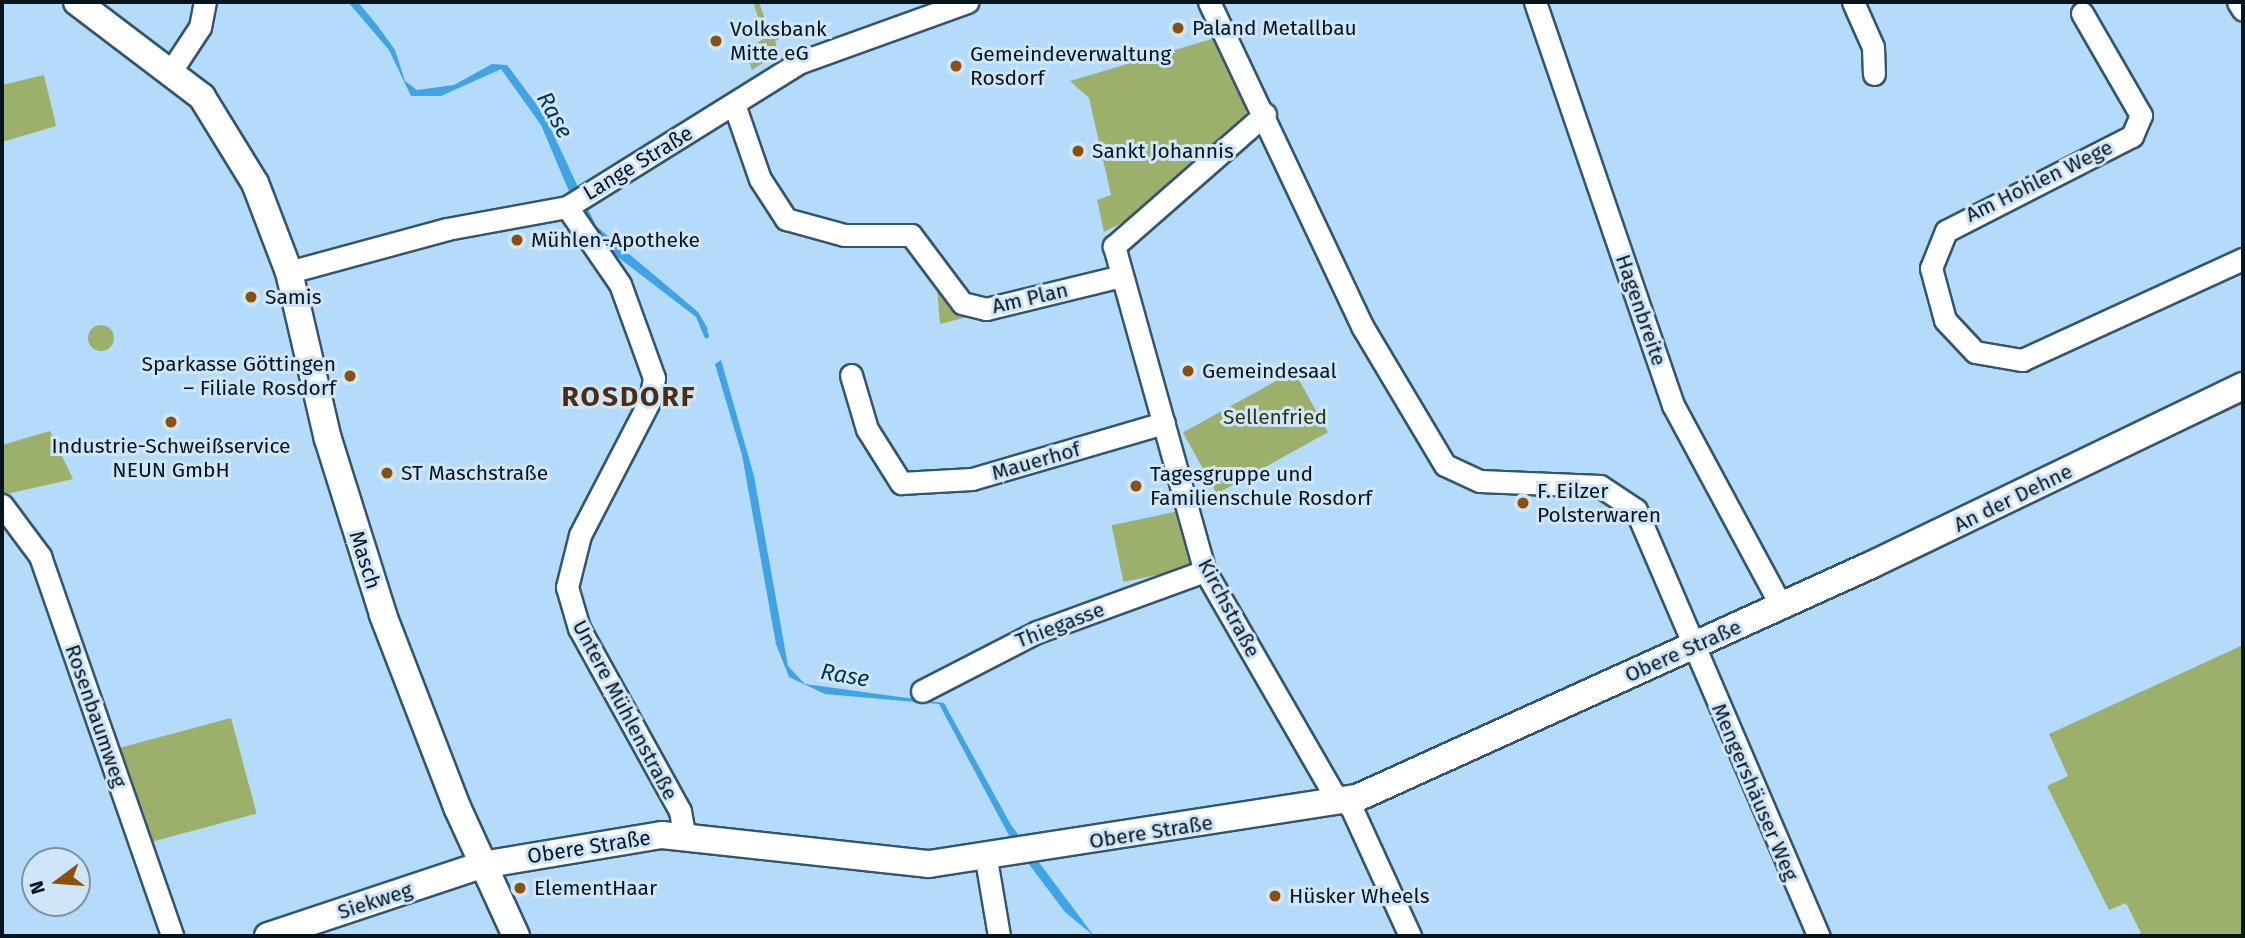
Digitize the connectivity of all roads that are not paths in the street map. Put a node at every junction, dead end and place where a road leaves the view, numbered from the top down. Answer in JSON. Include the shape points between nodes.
{"nodes":[{"id":1,"x":77,"y":2,"type":"edge"},
{"id":2,"x":205,"y":2,"type":"edge"},
{"id":3,"x":967,"y":2,"type":"edge"},
{"id":4,"x":1209,"y":2,"type":"edge"},
{"id":5,"x":1535,"y":2,"type":"edge"},
{"id":6,"x":1853,"y":2,"type":"edge"},
{"id":7,"x":2238,"y":2,"type":"edge"},
{"id":8,"x":2081,"y":6,"type":"edge"},
{"id":9,"x":2243,"y":10,"type":"edge"},
{"id":10,"x":173,"y":68,"type":"junction"},
{"id":11,"x":1874,"y":74,"type":"dead end"},
{"id":12,"x":735,"y":107,"type":"junction"},
{"id":13,"x":1265,"y":114,"type":"junction"},
{"id":14,"x":574,"y":202,"type":"junction"},
{"id":15,"x":2243,"y":259,"type":"edge"},
{"id":16,"x":289,"y":272,"type":"junction"},
{"id":17,"x":1121,"y":276,"type":"junction"},
{"id":18,"x":851,"y":375,"type":"dead end"},
{"id":19,"x":2243,"y":386,"type":"edge"},
{"id":20,"x":1164,"y":423,"type":"junction"},
{"id":21,"x":2,"y":505,"type":"edge"},
{"id":22,"x":1205,"y":571,"type":"junction"},
{"id":23,"x":1780,"y":604,"type":"junction"},
{"id":24,"x":1693,"y":647,"type":"junction"},
{"id":25,"x":922,"y":691,"type":"dead end"},
{"id":26,"x":1343,"y":801,"type":"junction"},
{"id":27,"x":684,"y":834,"type":"junction"},
{"id":28,"x":986,"y":859,"type":"junction"},
{"id":29,"x":482,"y":865,"type":"junction"},
{"id":30,"x":172,"y":936,"type":"edge"},
{"id":31,"x":268,"y":936,"type":"edge"},
{"id":32,"x":516,"y":936,"type":"edge"},
{"id":33,"x":999,"y":936,"type":"edge"},
{"id":34,"x":1410,"y":936,"type":"edge"},
{"id":35,"x":1819,"y":936,"type":"edge"}],
"edges":[{"from":1,"to":10,"type":"street","name":"Masch"},
{"from":2,"to":10,"type":"street","via":[[200,27]]},
{"from":3,"to":12,"type":"street","name":"Lange Straße","via":[[820,52]]},
{"from":4,"to":13,"type":"street"},
{"from":5,"to":23,"type":"street","name":"Hagenbreite","via":[[1673,405]]},
{"from":6,"to":11,"type":"street","via":[[1873,47]]},
{"from":7,"to":9,"type":"street"},
{"from":8,"to":15,"type":"street","name":"Am Hohlen Wege","via":[[2141,115],[2132,136],[1946,230],[1931,268],[1945,320],[1975,352],[2022,360]]},
{"from":10,"to":16,"type":"street","name":"Masch","via":[[227,129]]},
{"from":12,"to":14,"type":"street","name":"Lange Straße"},
{"from":12,"to":17,"type":"street","name":"Am Plan","via":[[760,179],[786,219],[844,235],[911,235],[962,303],[986,309]]},
{"from":13,"to":17,"type":"street","via":[[1114,246]]},
{"from":13,"to":24,"type":"street","via":[[1362,326],[1445,464],[1469,480],[1579,483],[1621,495],[1643,522]]},
{"from":14,"to":16,"type":"street","name":"Lange Straße","via":[[447,229]]},
{"from":14,"to":27,"type":"street","name":"Untere Mühlenstraße","via":[[620,284],[654,378],[650,400],[580,535],[567,587],[579,628],[680,811]]},
{"from":16,"to":29,"type":"street","name":"Masch","via":[[354,528]]},
{"from":17,"to":20,"type":"street","name":"Kirchstraße"},
{"from":18,"to":20,"type":"street","name":"Mauerhof","via":[[867,429],[901,483],[957,475],[972,479]]},
{"from":19,"to":23,"type":"street","name":"An der Dehne"},
{"from":20,"to":22,"type":"street","name":"Kirchstraße"},
{"from":21,"to":30,"type":"street","name":"Rosenbaumweg","via":[[40,556]]},
{"from":22,"to":25,"type":"street","name":"Thiegasse","via":[[1037,632]]},
{"from":22,"to":26,"type":"street","name":"Kirchstraße"},
{"from":23,"to":24,"type":"street","name":"Obere Straße"},
{"from":24,"to":26,"type":"street","name":"Obere Straße"},
{"from":24,"to":35,"type":"street","name":"Mengershäuser Weg"},
{"from":26,"to":28,"type":"street","name":"Obere Straße"},
{"from":26,"to":34,"type":"street","name":"Kirchstraße","via":[[1351,807]]},
{"from":27,"to":28,"type":"street","name":"Obere Straße","via":[[897,863]]},
{"from":27,"to":29,"type":"street","name":"Obere Straße"},
{"from":28,"to":33,"type":"street"},
{"from":29,"to":31,"type":"street","name":"Siekweg"},
{"from":29,"to":32,"type":"street","name":"Masch"}]}
